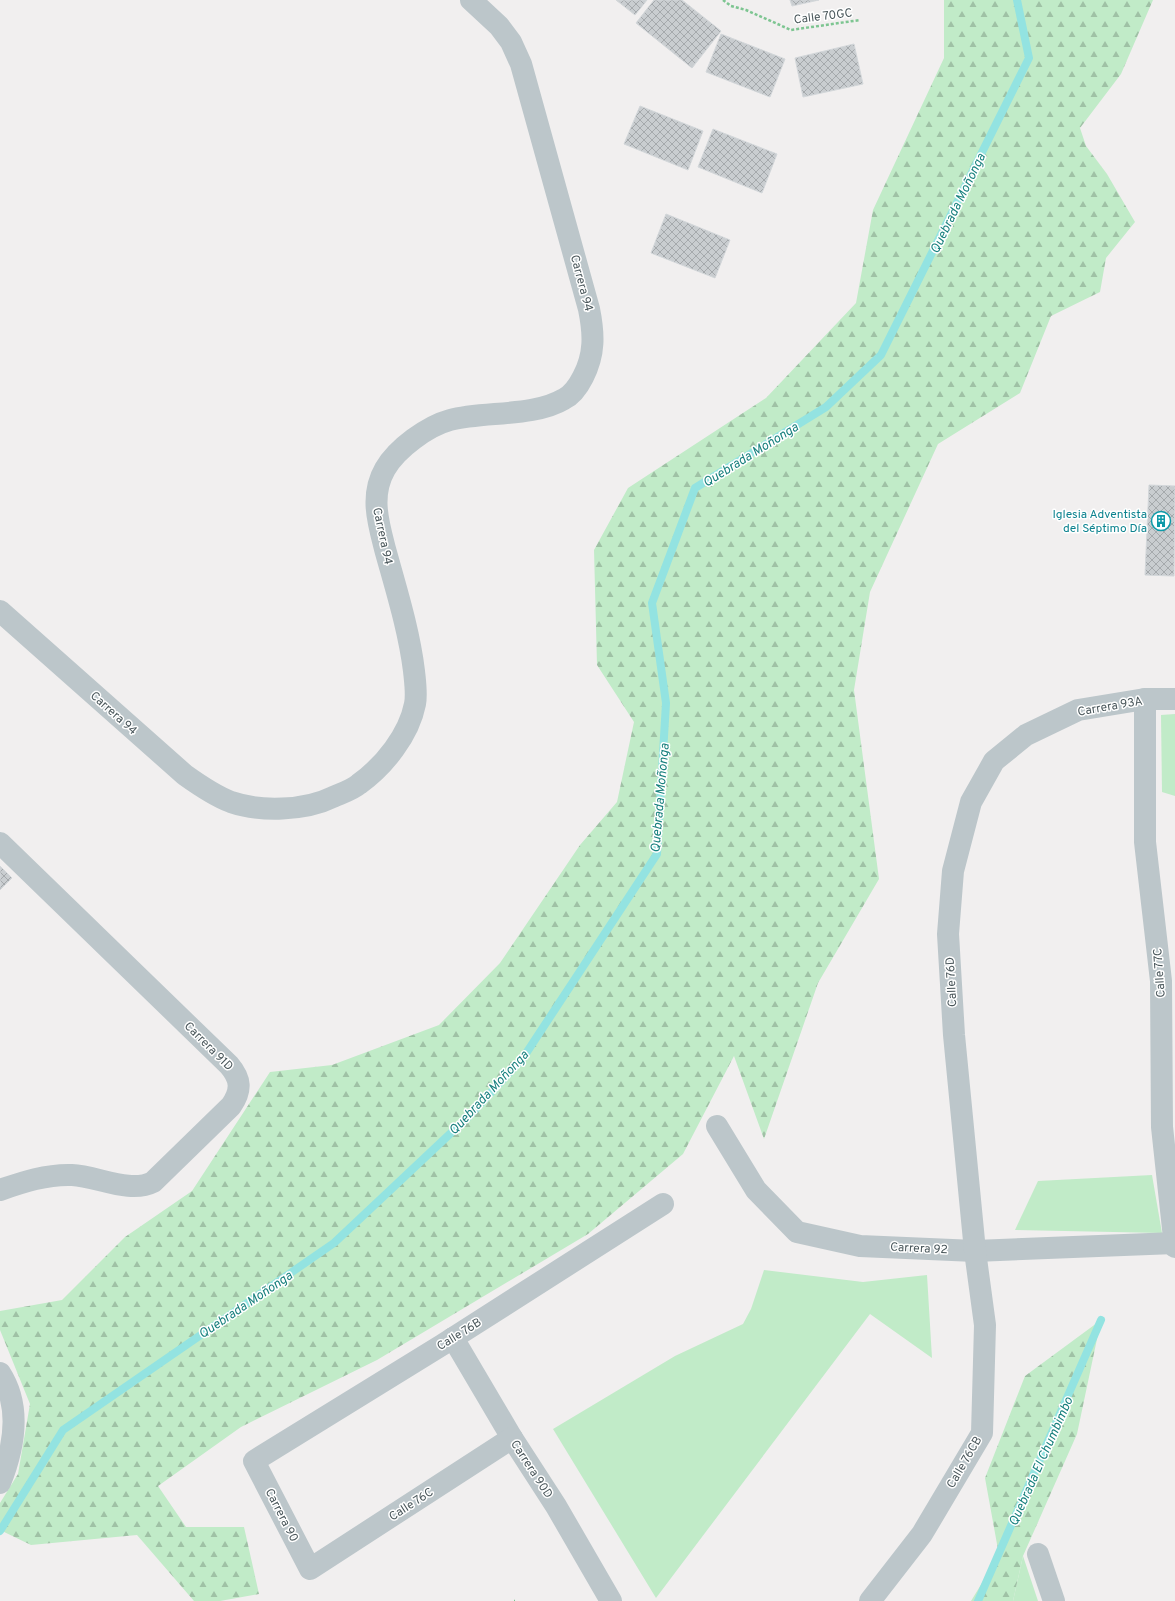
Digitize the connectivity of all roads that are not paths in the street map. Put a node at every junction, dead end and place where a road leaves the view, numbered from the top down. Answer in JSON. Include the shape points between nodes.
{"nodes":[{"id":1,"x":471,"y":0,"type":"edge"},
{"id":2,"x":0,"y":611,"type":"edge"},
{"id":3,"x":1145,"y":699,"type":"junction"},
{"id":4,"x":1175,"y":699,"type":"edge"},
{"id":5,"x":1026,"y":735,"type":"joint"},
{"id":6,"x":0,"y":843,"type":"edge"},
{"id":7,"x":717,"y":1126,"type":"dead end"},
{"id":8,"x":0,"y":1190,"type":"edge"},
{"id":9,"x":663,"y":1204,"type":"dead end"},
{"id":10,"x":1174,"y":1244,"type":"edge"},
{"id":11,"x":975,"y":1251,"type":"junction"},
{"id":12,"x":453,"y":1338,"type":"junction"},
{"id":13,"x":1,"y":1374,"type":"edge"},
{"id":14,"x":512,"y":1438,"type":"junction"},
{"id":15,"x":254,"y":1461,"type":"joint"},
{"id":16,"x":0,"y":1483,"type":"edge"},
{"id":17,"x":1038,"y":1554,"type":"dead end"},
{"id":18,"x":310,"y":1570,"type":"joint"},
{"id":19,"x":611,"y":1601,"type":"edge"},
{"id":20,"x":870,"y":1601,"type":"edge"},
{"id":21,"x":1054,"y":1601,"type":"edge"}],
"edges":[{"from":1,"to":2,"type":"street","name":"Carrera 94","via":[[500,26],[521,64],[589,309],[593,330],[592,347],[589,365],[580,383],[566,398],[548,407],[450,420],[410,441],[386,468],[378,485],[376,503],[411,649],[415,679],[415,703],[408,726],[395,746],[358,786],[330,799],[285,809],[259,808],[232,802],[210,792],[185,775]]},
{"from":3,"to":4,"type":"street","name":"Carrera 93A"},
{"from":3,"to":5,"type":"street","name":"Carrera 93A","via":[[1078,710]]},
{"from":3,"to":10,"type":"street","name":"Calle 77C","via":[[1146,842],[1161,981],[1162,1128]]},
{"from":5,"to":11,"type":"street","name":"Calle 76D","via":[[994,761],[971,802],[953,871],[948,934],[954,1034]]},
{"from":6,"to":8,"type":"street","name":"Carrera 91D","via":[[229,1065],[238,1078],[239,1087],[231,1106],[147,1186],[134,1187],[87,1176],[58,1175],[22,1182]]},
{"from":7,"to":11,"type":"street","name":"Carrera 92","via":[[756,1190],[798,1232],[860,1246]]},
{"from":9,"to":12,"type":"street","name":"Calle 76B"},
{"from":10,"to":11,"type":"street","name":"Carrera 92"},
{"from":11,"to":20,"type":"street","name":"Calle 76CB","via":[[985,1325],[982,1433],[922,1534]]},
{"from":12,"to":14,"type":"street","name":"Carrera 90D"},
{"from":12,"to":15,"type":"street","name":"Calle 76B"},
{"from":13,"to":16,"type":"street","via":[[12,1400],[14,1436]]},
{"from":14,"to":18,"type":"street","name":"Calle 76C"},
{"from":14,"to":19,"type":"street","name":"Carrera 90D","via":[[556,1506]]},
{"from":15,"to":18,"type":"street","name":"Carrera 90"},
{"from":17,"to":21,"type":"street"}]}
